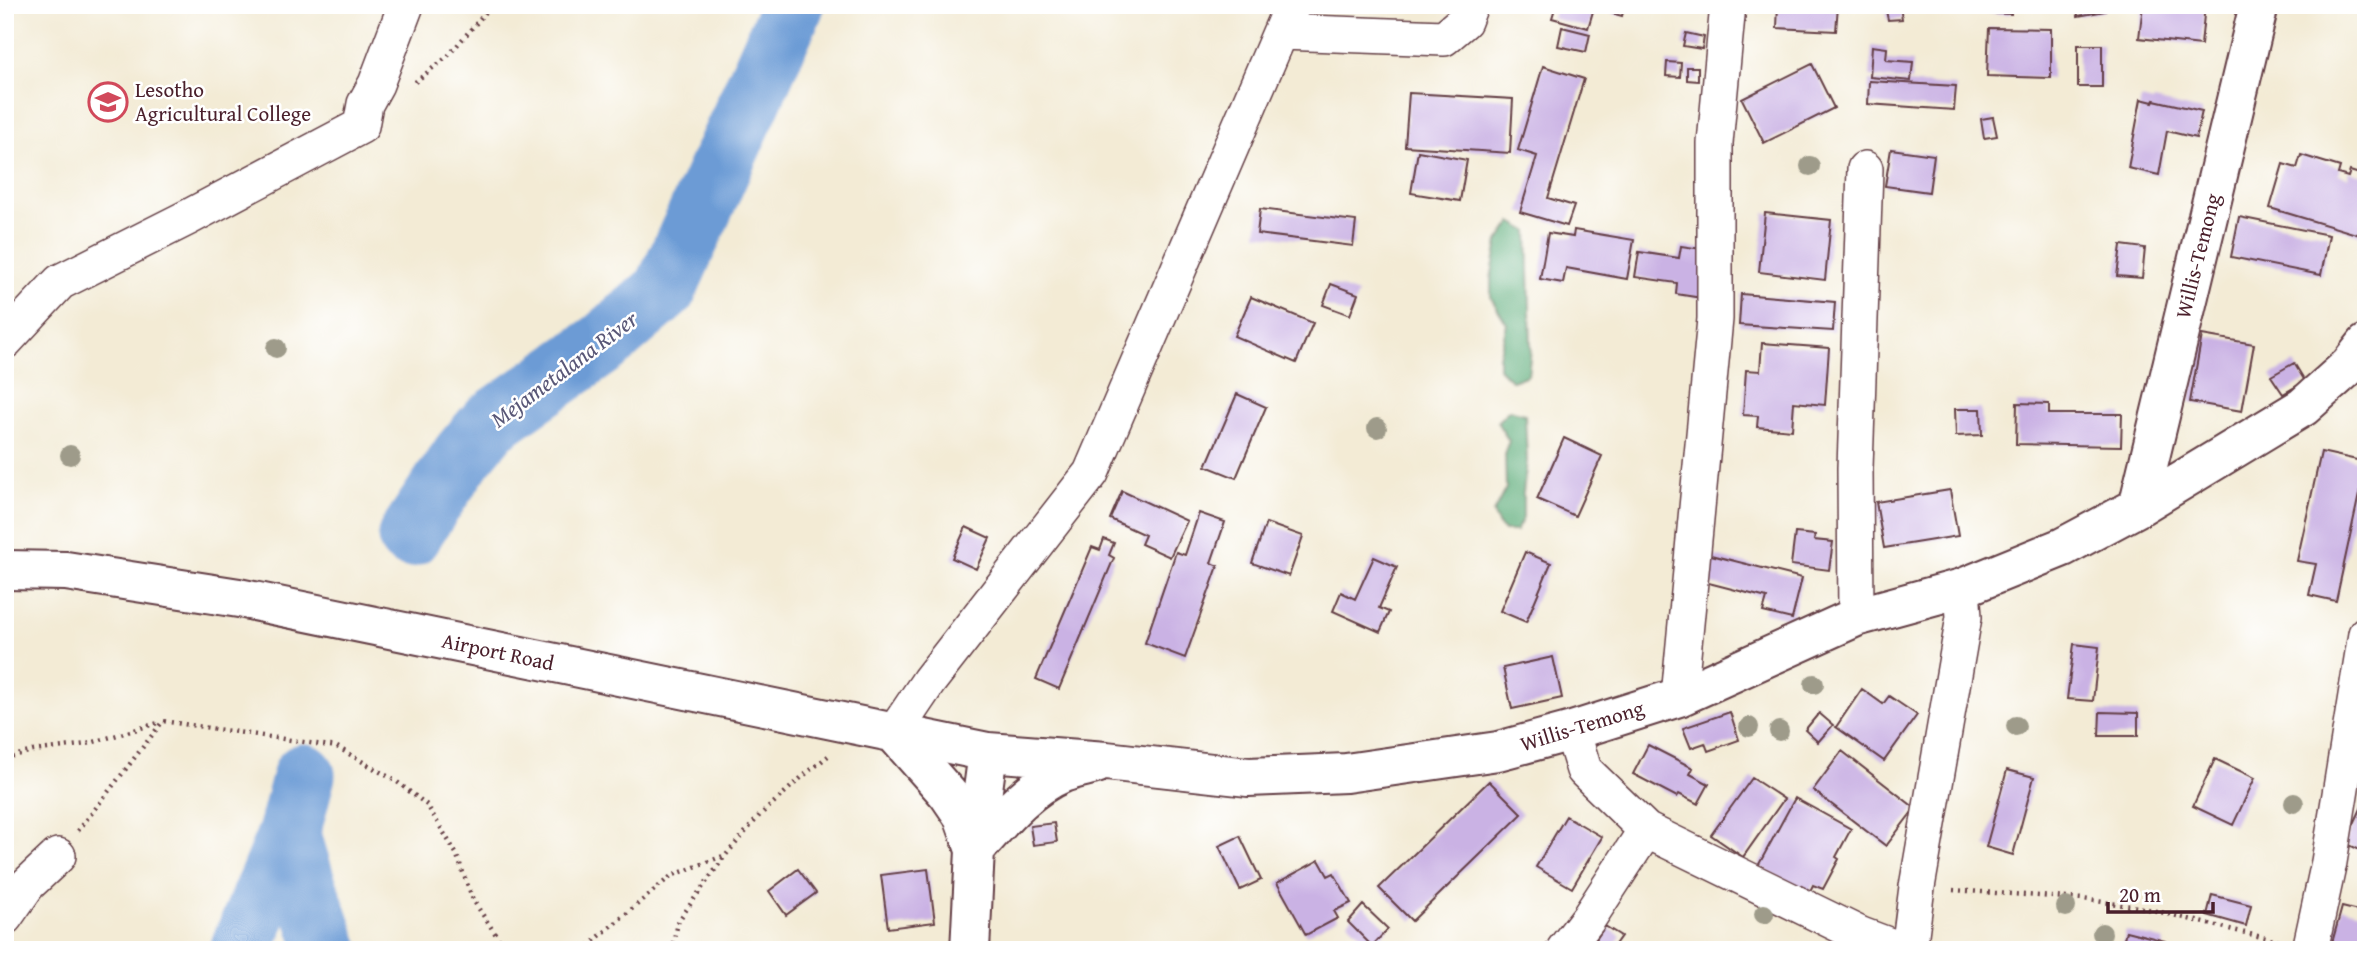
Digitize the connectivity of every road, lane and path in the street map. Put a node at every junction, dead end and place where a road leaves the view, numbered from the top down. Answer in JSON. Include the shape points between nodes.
{"nodes":[{"id":1,"x":406,"y":5,"type":"edge"},
{"id":2,"x":492,"y":5,"type":"edge"},
{"id":3,"x":1470,"y":5,"type":"edge"},
{"id":4,"x":1728,"y":5,"type":"edge"},
{"id":5,"x":2259,"y":5,"type":"edge"},
{"id":6,"x":1287,"y":19,"type":"edge"},
{"id":7,"x":415,"y":83,"type":"dead end"},
{"id":8,"x":1865,"y":169,"type":"dead end"},
{"id":9,"x":5,"y":341,"type":"edge"},
{"id":10,"x":2360,"y":364,"type":"edge"},
{"id":11,"x":2138,"y":507,"type":"junction"},
{"id":12,"x":8,"y":576,"type":"edge"},
{"id":13,"x":1962,"y":588,"type":"junction"},
{"id":14,"x":1856,"y":617,"type":"junction"},
{"id":15,"x":2366,"y":634,"type":"edge"},
{"id":16,"x":1679,"y":697,"type":"junction"},
{"id":17,"x":163,"y":721,"type":"junction"},
{"id":18,"x":880,"y":730,"type":"junction"},
{"id":19,"x":1572,"y":731,"type":"junction"},
{"id":20,"x":988,"y":752,"type":"junction"},
{"id":21,"x":5,"y":758,"type":"edge"},
{"id":22,"x":1106,"y":761,"type":"junction"},
{"id":23,"x":1646,"y":830,"type":"junction"},
{"id":24,"x":975,"y":850,"type":"junction"},
{"id":25,"x":58,"y":856,"type":"joint"},
{"id":26,"x":725,"y":856,"type":"junction"},
{"id":27,"x":1917,"y":887,"type":"junction"},
{"id":28,"x":5,"y":917,"type":"edge"},
{"id":29,"x":2310,"y":949,"type":"edge"},
{"id":30,"x":506,"y":950,"type":"edge"},
{"id":31,"x":583,"y":950,"type":"edge"},
{"id":32,"x":671,"y":950,"type":"edge"},
{"id":33,"x":970,"y":950,"type":"edge"},
{"id":34,"x":1564,"y":950,"type":"edge"},
{"id":35,"x":1900,"y":950,"type":"edge"},
{"id":36,"x":1909,"y":950,"type":"edge"}],
"edges":[{"from":1,"to":9,"type":"street","via":[[360,126],[60,282]]},
{"from":2,"to":7,"type":"path","via":[[447,57]]},
{"from":3,"to":6,"type":"street","via":[[1464,22],[1444,38]]},
{"from":4,"to":16,"type":"street","via":[[1715,143],[1715,319]]},
{"from":5,"to":11,"type":"main road","name":"Willis-Temong"},
{"from":6,"to":18,"type":"street","via":[[1091,473],[936,670]]},
{"from":8,"to":14,"type":"street","via":[[1855,468]]},
{"from":10,"to":11,"type":"main road","name":"Willis-Temong","via":[[2303,407]]},
{"from":11,"to":13,"type":"main road","name":"Willis-Temong","via":[[2063,547]]},
{"from":12,"to":18,"type":"main road","name":"Airport Road","via":[[66,571],[239,598]]},
{"from":13,"to":14,"type":"main road","name":"Willis-Temong"},
{"from":13,"to":27,"type":"street","via":[[1964,617]]},
{"from":14,"to":16,"type":"main road","name":"Willis-Temong"},
{"from":15,"to":29,"type":"street"},
{"from":16,"to":19,"type":"main road","name":"Willis-Temong"},
{"from":17,"to":21,"type":"path","via":[[87,744]]},
{"from":17,"to":25,"type":"path"},
{"from":17,"to":30,"type":"path","via":[[337,747],[396,781],[427,805],[456,853],[473,900]]},
{"from":18,"to":20,"type":"main road","name":"Airport Road"},
{"from":18,"to":24,"type":"main road","via":[[948,794],[963,816]]},
{"from":18,"to":26,"type":"path","via":[[802,777],[760,815]]},
{"from":19,"to":22,"type":"main road","name":"Willis-Temong","via":[[1498,751],[1346,773],[1248,777]]},
{"from":19,"to":23,"type":"street","via":[[1584,771]]},
{"from":20,"to":22,"type":"main road","name":"Willis-Temong"},
{"from":20,"to":24,"type":"main road"},
{"from":22,"to":24,"type":"main road","via":[[1063,773],[1038,789],[1003,818]]},
{"from":23,"to":34,"type":"street"},
{"from":23,"to":35,"type":"street"},
{"from":24,"to":33,"type":"main road"},
{"from":25,"to":28,"type":"street","via":[[28,884]]},
{"from":26,"to":31,"type":"path","via":[[671,876]]},
{"from":26,"to":32,"type":"path","via":[[680,920]]},
{"from":27,"to":29,"type":"path","via":[[2144,908]]},
{"from":27,"to":36,"type":"street"}]}
